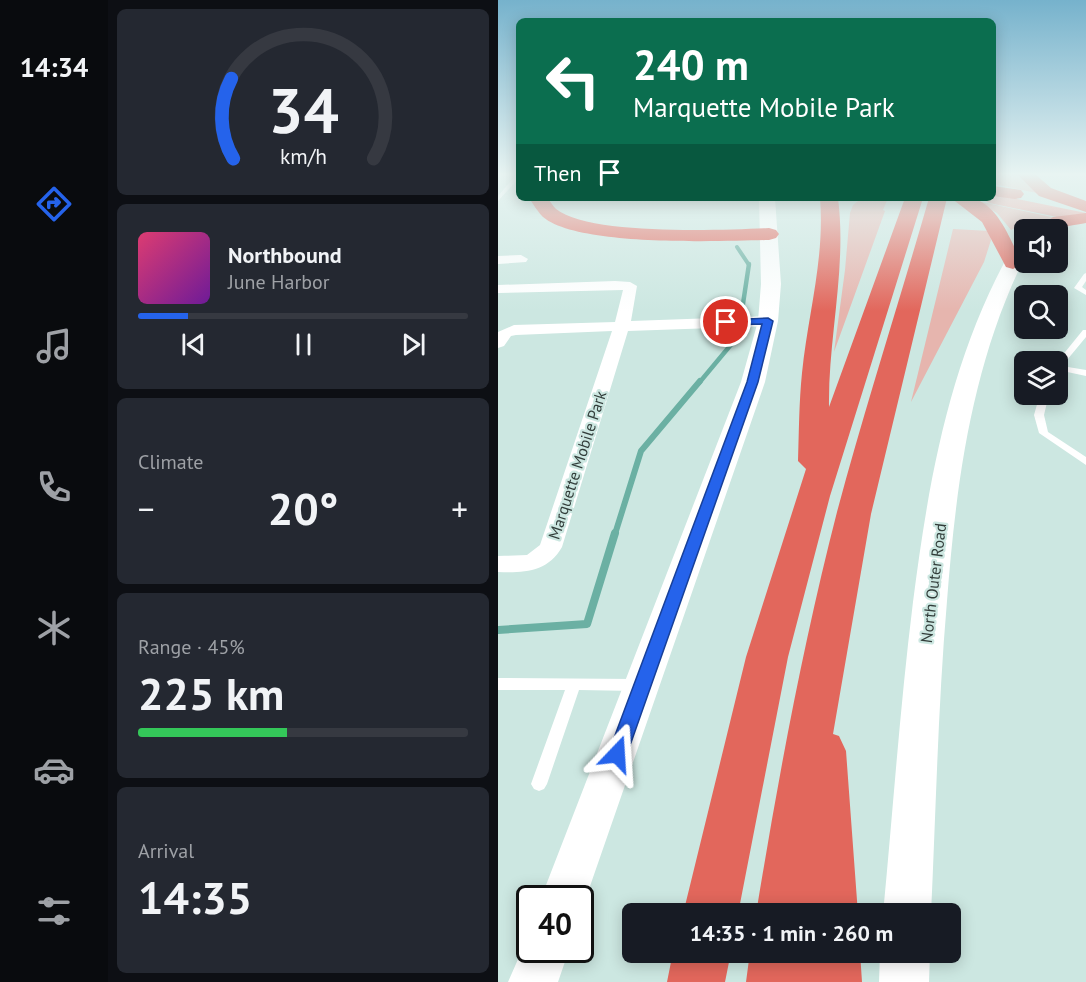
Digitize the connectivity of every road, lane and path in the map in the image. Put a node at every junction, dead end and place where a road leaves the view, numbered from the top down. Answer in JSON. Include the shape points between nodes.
{"nodes":[{"id":1,"x":566,"y":220,"type":"edge"},
{"id":2,"x":768,"y":220,"type":"edge"},
{"id":3,"x":830,"y":220,"type":"edge"},
{"id":4,"x":907,"y":220,"type":"edge"},
{"id":5,"x":947,"y":220,"type":"edge"},
{"id":6,"x":991,"y":220,"type":"edge"},
{"id":7,"x":769,"y":243,"type":"junction"},
{"id":8,"x":1014,"y":254,"type":"edge"},
{"id":9,"x":521,"y":259,"type":"dead end"},
{"id":10,"x":498,"y":260,"type":"edge"},
{"id":11,"x":1014,"y":267,"type":"edge"},
{"id":12,"x":1086,"y":275,"type":"edge"},
{"id":13,"x":498,"y":289,"type":"edge"},
{"id":14,"x":1086,"y":293,"type":"edge"},
{"id":15,"x":768,"y":321,"type":"junction"},
{"id":16,"x":622,"y":325,"type":"junction"},
{"id":17,"x":1086,"y":332,"type":"edge"},
{"id":18,"x":498,"y":343,"type":"edge"},
{"id":19,"x":1068,"y":354,"type":"edge"},
{"id":20,"x":1068,"y":369,"type":"edge"},
{"id":21,"x":1086,"y":373,"type":"edge"},
{"id":22,"x":1042,"y":405,"type":"edge"},
{"id":23,"x":1086,"y":462,"type":"edge"},
{"id":24,"x":813,"y":496,"type":"junction"},
{"id":25,"x":498,"y":564,"type":"edge"},
{"id":26,"x":820,"y":680,"type":"junction"},
{"id":27,"x":498,"y":684,"type":"edge"},
{"id":28,"x":574,"y":684,"type":"junction"},
{"id":29,"x":643,"y":685,"type":"junction"},
{"id":30,"x":538,"y":784,"type":"dead end"},
{"id":31,"x":569,"y":885,"type":"edge"},
{"id":32,"x":712,"y":903,"type":"edge"},
{"id":33,"x":786,"y":903,"type":"edge"},
{"id":34,"x":830,"y":903,"type":"edge"},
{"id":35,"x":909,"y":903,"type":"edge"},
{"id":36,"x":540,"y":963,"type":"edge"},
{"id":37,"x":700,"y":963,"type":"edge"},
{"id":38,"x":778,"y":963,"type":"edge"},
{"id":39,"x":832,"y":963,"type":"edge"},
{"id":40,"x":905,"y":963,"type":"edge"},
{"id":41,"x":533,"y":982,"type":"edge"},
{"id":42,"x":696,"y":982,"type":"edge"},
{"id":43,"x":775,"y":982,"type":"edge"},
{"id":44,"x":833,"y":982,"type":"edge"},
{"id":45,"x":904,"y":982,"type":"edge"}],
"edges":[{"from":1,"to":7,"type":"highway","via":[[585,226],[660,235],[719,235]]},
{"from":2,"to":7,"type":"street"},
{"from":3,"to":24,"type":"highway","via":[[830,265],[815,373]]},
{"from":4,"to":24,"type":"highway"},
{"from":5,"to":26,"type":"highway","via":[[876,426]]},
{"from":6,"to":8,"type":"highway","via":[[999,240]]},
{"from":7,"to":15,"type":"street"},
{"from":9,"to":10,"type":"street"},
{"from":11,"to":35,"type":"street","name":"North Outer Road","via":[[986,319],[968,373],[948,460],[928,608]]},
{"from":12,"to":14,"type":"lane","via":[[1078,288]]},
{"from":13,"to":16,"type":"street","name":"Marquette Mobile Park","via":[[630,286]]},
{"from":15,"to":16,"type":"street"},
{"from":15,"to":29,"type":"street","via":[[753,382]]},
{"from":16,"to":18,"type":"street","via":[[514,330],[505,333]]},
{"from":16,"to":25,"type":"street","name":"Marquette Mobile Park","via":[[546,557]]},
{"from":17,"to":19,"type":"lane"},
{"from":20,"to":21,"type":"lane"},
{"from":22,"to":23,"type":"lane","via":[[1039,415],[1044,433]]},
{"from":24,"to":32,"type":"highway","via":[[767,657]]},
{"from":26,"to":33,"type":"highway"},
{"from":26,"to":34,"type":"highway"},
{"from":27,"to":28,"type":"lane"},
{"from":28,"to":29,"type":"lane"},
{"from":28,"to":30,"type":"lane"},
{"from":29,"to":31,"type":"street"},
{"from":36,"to":41,"type":"street"},
{"from":37,"to":42,"type":"highway"},
{"from":38,"to":43,"type":"highway"},
{"from":39,"to":44,"type":"highway"},
{"from":40,"to":45,"type":"street"}]}
